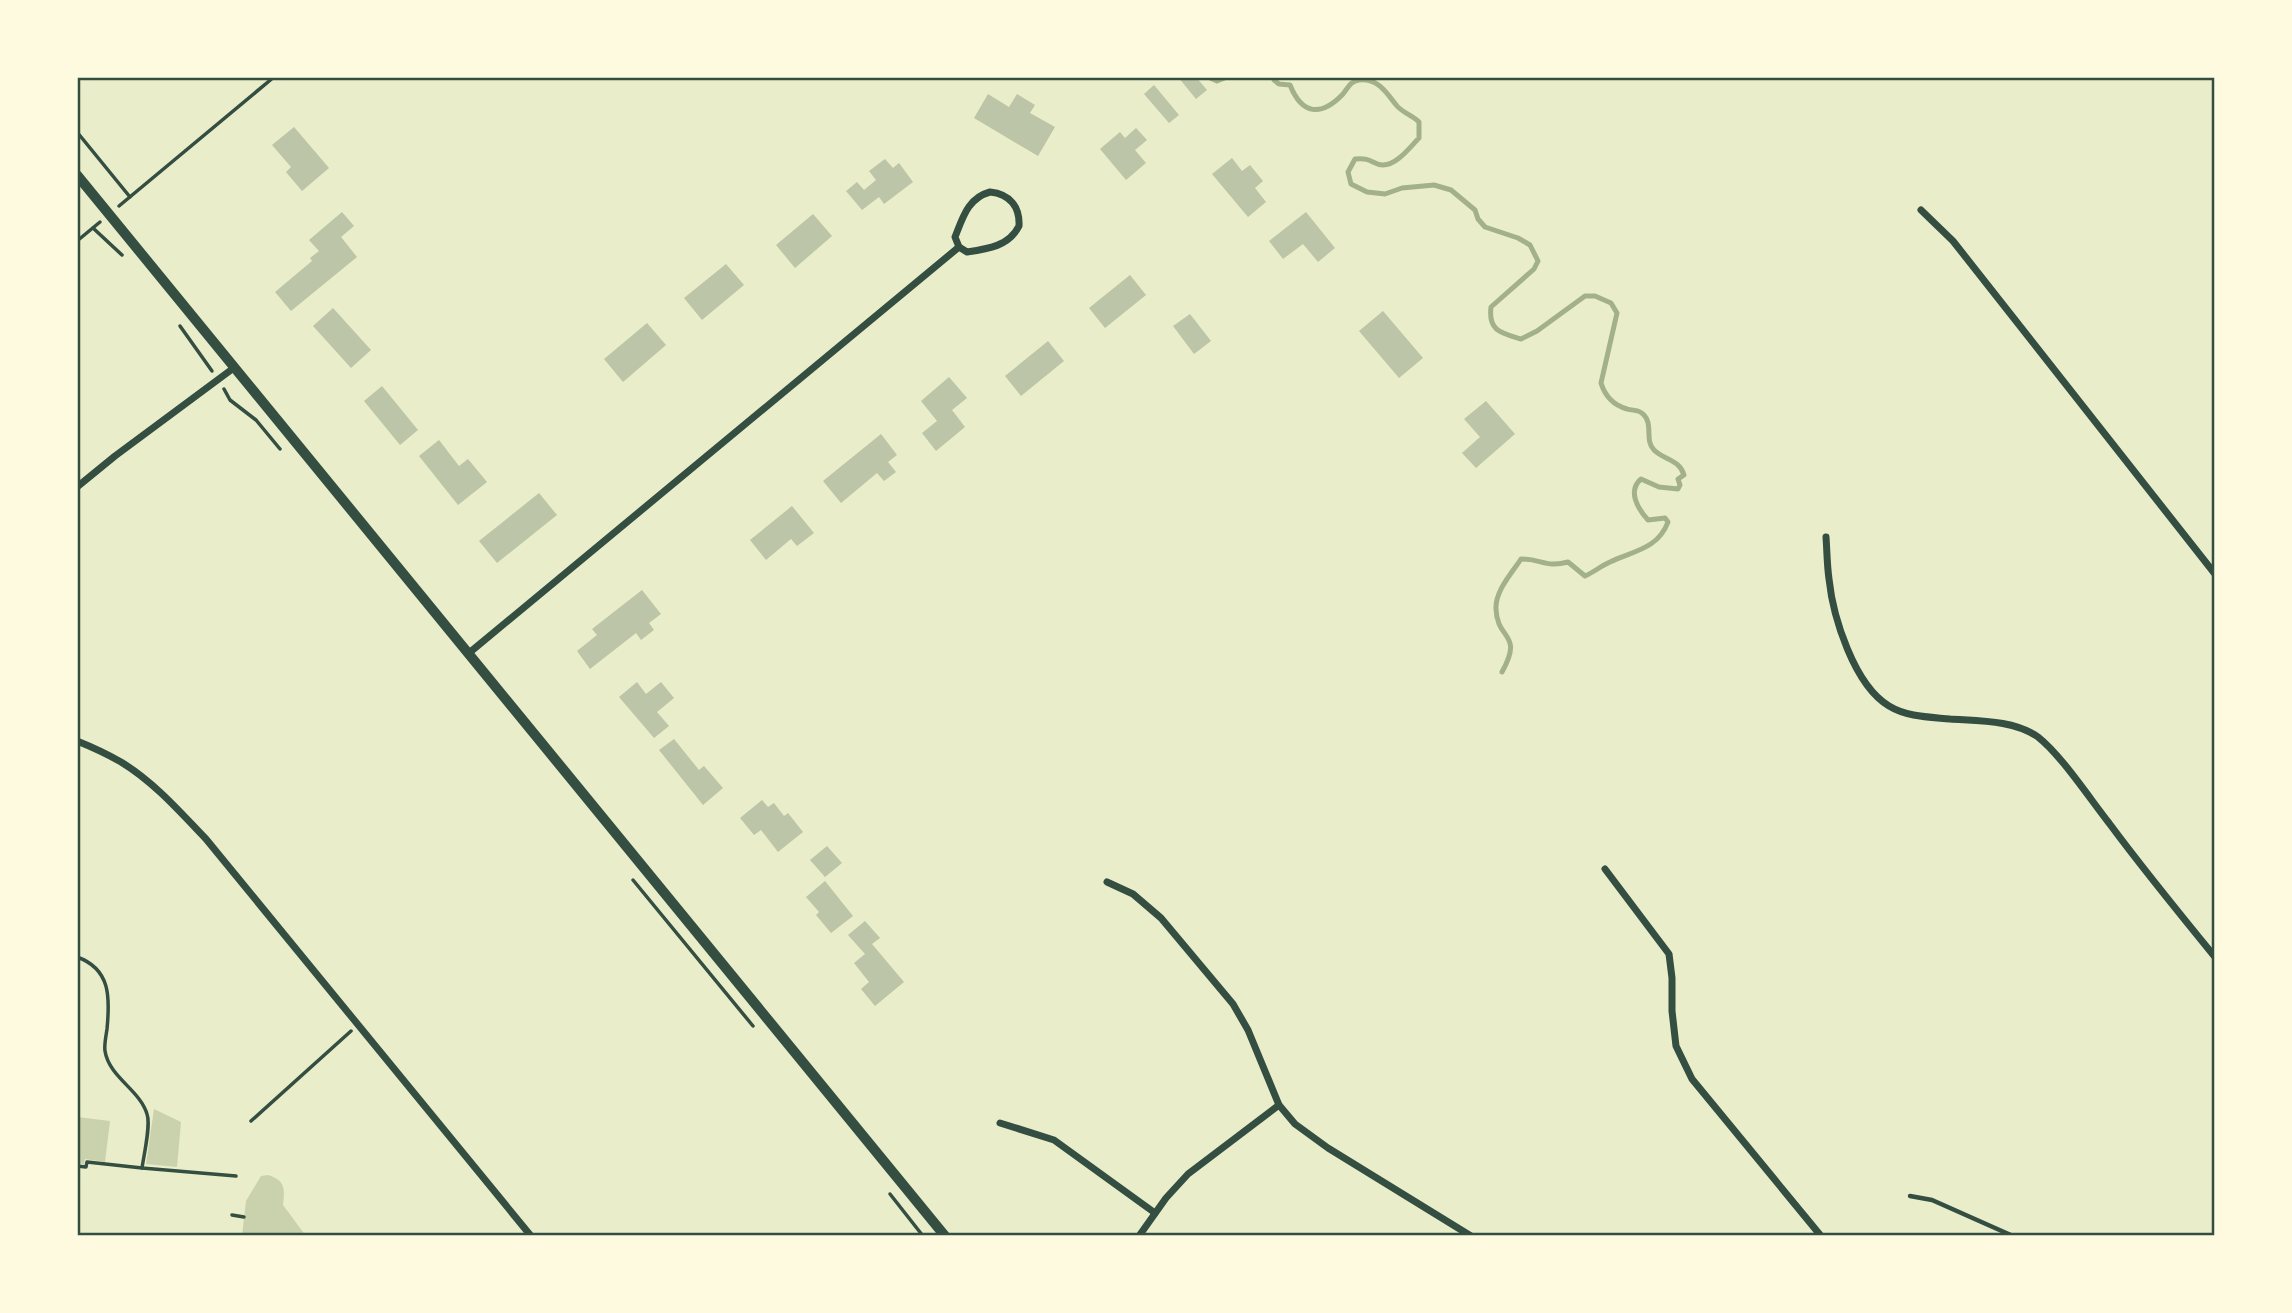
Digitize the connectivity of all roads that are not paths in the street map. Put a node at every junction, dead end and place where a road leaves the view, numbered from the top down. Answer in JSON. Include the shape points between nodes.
{"nodes":[{"id":1,"x":77,"y":175,"type":"edge"},
{"id":2,"x":1921,"y":210,"type":"dead end"},
{"id":3,"x":959,"y":247,"type":"junction"},
{"id":4,"x":234,"y":367,"type":"junction"},
{"id":5,"x":77,"y":488,"type":"edge"},
{"id":6,"x":1826,"y":537,"type":"dead end"},
{"id":7,"x":2215,"y":574,"type":"edge"},
{"id":8,"x":469,"y":653,"type":"junction"},
{"id":9,"x":77,"y":741,"type":"edge"},
{"id":10,"x":1605,"y":869,"type":"dead end"},
{"id":11,"x":1107,"y":882,"type":"dead end"},
{"id":12,"x":2215,"y":957,"type":"edge"},
{"id":13,"x":1279,"y":1105,"type":"junction"},
{"id":14,"x":1000,"y":1123,"type":"dead end"},
{"id":15,"x":1910,"y":1196,"type":"dead end"},
{"id":16,"x":1154,"y":1213,"type":"junction"},
{"id":17,"x":531,"y":1236,"type":"edge"},
{"id":18,"x":945,"y":1236,"type":"edge"},
{"id":19,"x":1139,"y":1236,"type":"edge"},
{"id":20,"x":1471,"y":1236,"type":"edge"},
{"id":21,"x":1821,"y":1236,"type":"edge"},
{"id":22,"x":2013,"y":1236,"type":"edge"}],
"edges":[{"from":1,"to":4,"type":"street"},
{"from":2,"to":7,"type":"street","via":[[1953,241]]},
{"from":3,"to":3,"type":"street","via":[[967,252],[985,249],[1013,237],[1019,226],[1014,204],[996,192],[975,198],[956,237]]},
{"from":3,"to":8,"type":"street"},
{"from":4,"to":5,"type":"street"},
{"from":4,"to":8,"type":"street"},
{"from":6,"to":12,"type":"street","via":[[1829,580],[1842,634],[1860,676],[1877,697],[1910,715],[2005,724],[2038,737]]},
{"from":8,"to":18,"type":"street"},
{"from":9,"to":17,"type":"street","via":[[121,762],[172,803],[206,839]]},
{"from":10,"to":21,"type":"street","via":[[1669,954],[1676,1046],[1692,1079]]},
{"from":11,"to":13,"type":"street","via":[[1153,910],[1233,1004]]},
{"from":13,"to":16,"type":"street","via":[[1195,1168]]},
{"from":13,"to":20,"type":"street","via":[[1308,1135]]},
{"from":14,"to":16,"type":"street","via":[[1054,1140]]},
{"from":15,"to":22,"type":"lane","via":[[1932,1200]]},
{"from":16,"to":19,"type":"street"}]}
